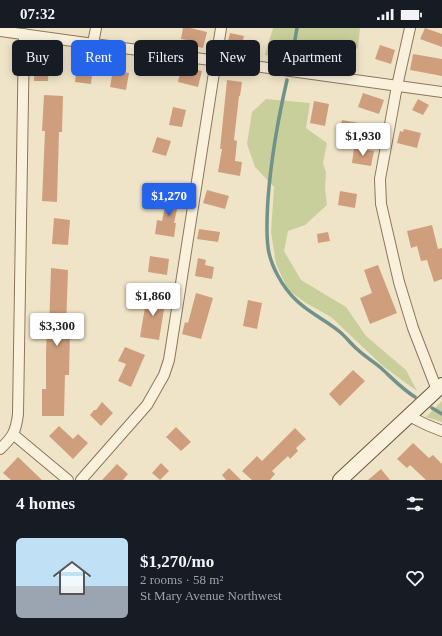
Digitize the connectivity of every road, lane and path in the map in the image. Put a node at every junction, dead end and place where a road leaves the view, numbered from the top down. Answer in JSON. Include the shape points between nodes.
{"nodes":[{"id":1,"x":96,"y":28,"type":"edge"},
{"id":2,"x":220,"y":28,"type":"edge"},
{"id":3,"x":410,"y":28,"type":"edge"},
{"id":4,"x":0,"y":31,"type":"edge"},
{"id":5,"x":24,"y":34,"type":"junction"},
{"id":6,"x":71,"y":40,"type":"edge"},
{"id":7,"x":94,"y":40,"type":"edge"},
{"id":8,"x":219,"y":40,"type":"edge"},
{"id":9,"x":126,"y":48,"type":"edge"},
{"id":10,"x":206,"y":60,"type":"edge"},
{"id":11,"x":260,"y":67,"type":"edge"},
{"id":12,"x":214,"y":76,"type":"edge"},
{"id":13,"x":397,"y":86,"type":"junction"},
{"id":14,"x":442,"y":92,"type":"edge"},
{"id":15,"x":439,"y":388,"type":"edge"},
{"id":16,"x":409,"y":416,"type":"junction"},
{"id":17,"x":442,"y":431,"type":"edge"},
{"id":18,"x":14,"y":435,"type":"junction"},
{"id":19,"x":0,"y":449,"type":"edge"},
{"id":20,"x":68,"y":480,"type":"edge"},
{"id":21,"x":80,"y":480,"type":"edge"},
{"id":22,"x":340,"y":480,"type":"edge"}],
"edges":[{"from":1,"to":7,"type":"street"},
{"from":2,"to":8,"type":"street"},
{"from":3,"to":13,"type":"street"},
{"from":4,"to":5,"type":"street"},
{"from":5,"to":6,"type":"street"},
{"from":5,"to":18,"type":"street","via":[[18,414]]},
{"from":9,"to":10,"type":"street"},
{"from":11,"to":13,"type":"street"},
{"from":12,"to":21,"type":"street","via":[[169,360],[164,375],[146,405]]},
{"from":13,"to":14,"type":"street"},
{"from":13,"to":15,"type":"street","via":[[380,179],[381,204],[414,328]]},
{"from":15,"to":16,"type":"street"},
{"from":16,"to":17,"type":"street"},
{"from":16,"to":22,"type":"street"},
{"from":18,"to":19,"type":"street"},
{"from":18,"to":20,"type":"street"}]}
